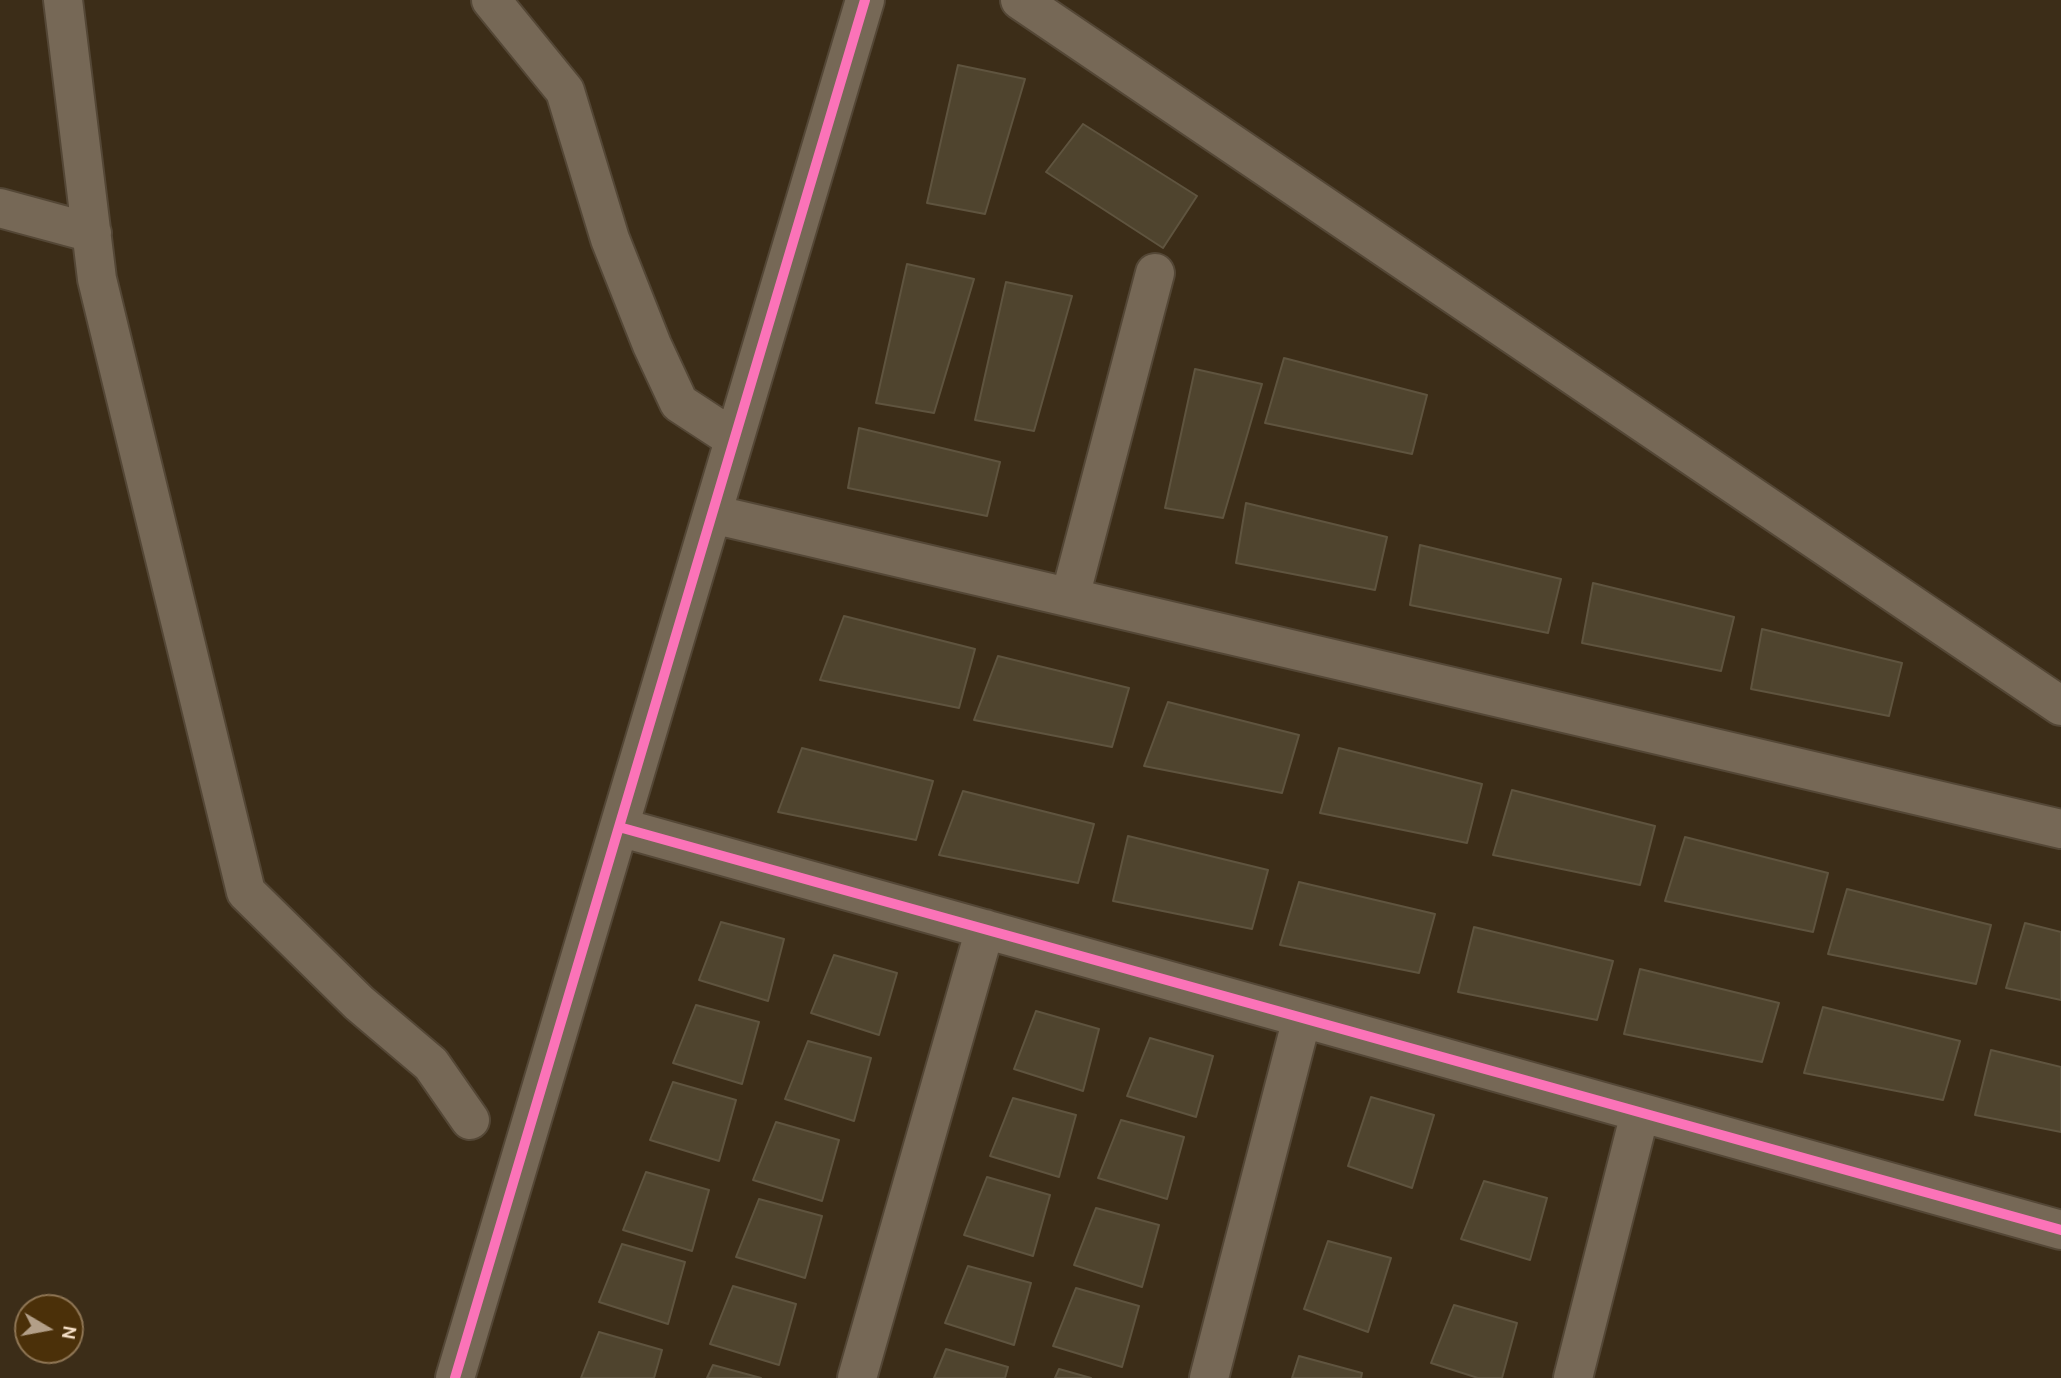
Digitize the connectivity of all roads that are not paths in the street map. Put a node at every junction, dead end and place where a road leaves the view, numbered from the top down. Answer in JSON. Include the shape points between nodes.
{"nodes":[{"id":1,"x":63,"y":0,"type":"edge"},
{"id":2,"x":491,"y":0,"type":"edge"},
{"id":3,"x":865,"y":0,"type":"edge"},
{"id":4,"x":1020,"y":0,"type":"edge"},
{"id":5,"x":0,"y":208,"type":"edge"},
{"id":6,"x":92,"y":233,"type":"junction"},
{"id":7,"x":1155,"y":273,"type":"dead end"},
{"id":8,"x":734,"y":439,"type":"junction"},
{"id":9,"x":712,"y":514,"type":"junction"},
{"id":10,"x":1070,"y":597,"type":"junction"},
{"id":11,"x":2061,"y":706,"type":"edge"},
{"id":12,"x":619,"y":827,"type":"junction"},
{"id":13,"x":2061,"y":829,"type":"edge"},
{"id":14,"x":985,"y":929,"type":"junction"},
{"id":15,"x":1302,"y":1018,"type":"junction"},
{"id":16,"x":1640,"y":1113,"type":"junction"},
{"id":17,"x":470,"y":1120,"type":"dead end"},
{"id":18,"x":2061,"y":1230,"type":"edge"},
{"id":19,"x":455,"y":1378,"type":"edge"},
{"id":20,"x":857,"y":1378,"type":"edge"},
{"id":21,"x":1209,"y":1378,"type":"edge"},
{"id":22,"x":1573,"y":1378,"type":"edge"}],
"edges":[{"from":1,"to":6,"type":"street"},
{"from":2,"to":8,"type":"street","via":[[565,91],[610,239],[678,403]]},
{"from":3,"to":8,"type":"street"},
{"from":4,"to":11,"type":"street"},
{"from":5,"to":6,"type":"street"},
{"from":6,"to":17,"type":"street","via":[[97,279],[246,892],[359,1003],[432,1064]]},
{"from":7,"to":10,"type":"street"},
{"from":8,"to":9,"type":"street"},
{"from":9,"to":10,"type":"street"},
{"from":9,"to":12,"type":"street"},
{"from":10,"to":13,"type":"street"},
{"from":12,"to":14,"type":"street"},
{"from":12,"to":19,"type":"street"},
{"from":14,"to":15,"type":"street"},
{"from":14,"to":20,"type":"street"},
{"from":15,"to":16,"type":"street"},
{"from":15,"to":21,"type":"street"},
{"from":16,"to":18,"type":"street"},
{"from":16,"to":22,"type":"street"}]}
